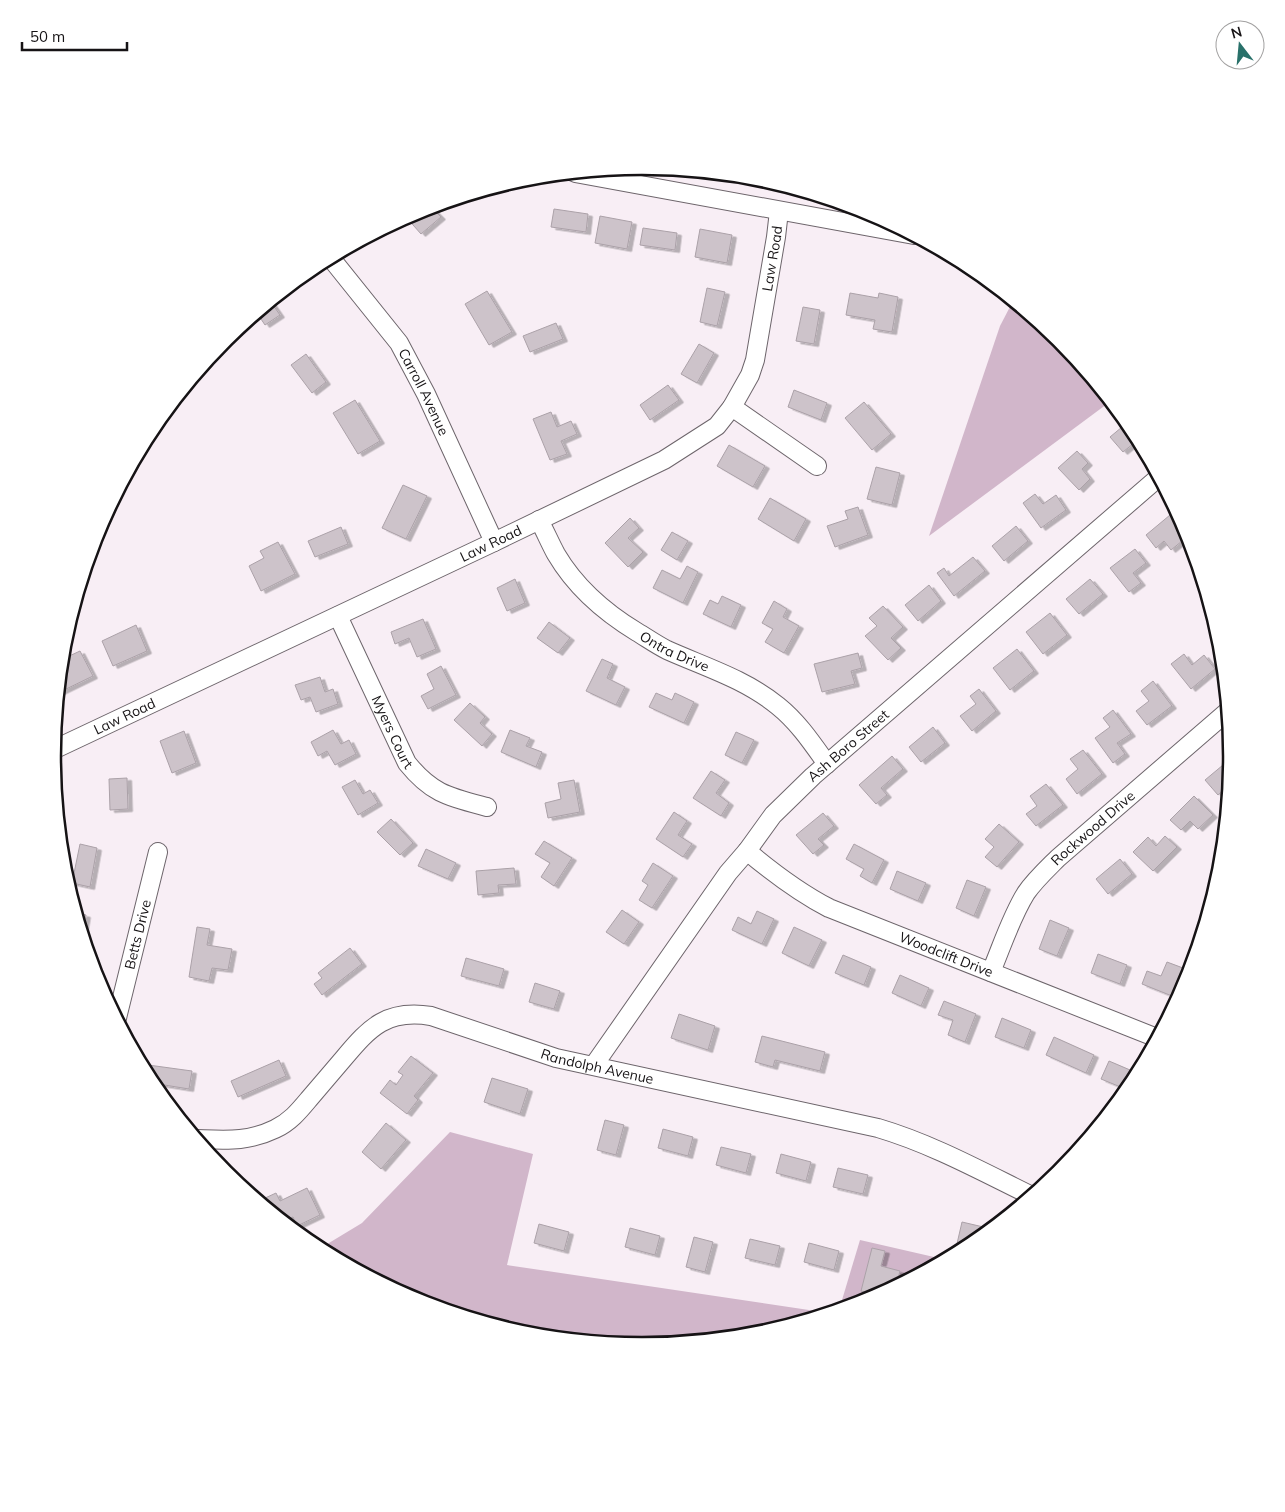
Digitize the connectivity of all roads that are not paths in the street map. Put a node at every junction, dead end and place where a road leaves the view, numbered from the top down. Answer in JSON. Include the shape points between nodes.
{"nodes":[{"id":1,"x":596,"y":177,"type":"edge"},
{"id":2,"x":779,"y":211,"type":"junction"},
{"id":3,"x":891,"y":231,"type":"edge"},
{"id":4,"x":335,"y":263,"type":"edge"},
{"id":5,"x":732,"y":407,"type":"junction"},
{"id":6,"x":817,"y":466,"type":"dead end"},
{"id":7,"x":1154,"y":481,"type":"edge"},
{"id":8,"x":539,"y":520,"type":"junction"},
{"id":9,"x":494,"y":542,"type":"junction"},
{"id":10,"x":338,"y":616,"type":"junction"},
{"id":11,"x":1223,"y":716,"type":"edge"},
{"id":12,"x":61,"y":746,"type":"edge"},
{"id":13,"x":827,"y":764,"type":"junction"},
{"id":14,"x":486,"y":807,"type":"dead end"},
{"id":15,"x":746,"y":851,"type":"junction"},
{"id":16,"x":158,"y":852,"type":"dead end"},
{"id":17,"x":991,"y":972,"type":"junction"},
{"id":18,"x":119,"y":1009,"type":"edge"},
{"id":19,"x":1152,"y":1036,"type":"edge"},
{"id":20,"x":594,"y":1065,"type":"junction"},
{"id":21,"x":205,"y":1139,"type":"edge"},
{"id":22,"x":1026,"y":1193,"type":"edge"}],
"edges":[{"from":1,"to":2,"type":"street"},
{"from":2,"to":3,"type":"street"},
{"from":2,"to":5,"type":"street","name":"Law Road","via":[[755,360]]},
{"from":4,"to":9,"type":"street","name":"Carroll Avenue","via":[[409,359]]},
{"from":5,"to":6,"type":"street"},
{"from":5,"to":8,"type":"street","name":"Law Road","via":[[717,426],[681,450]]},
{"from":7,"to":13,"type":"street","name":"Ash Boro Street"},
{"from":8,"to":9,"type":"street","name":"Law Road"},
{"from":8,"to":13,"type":"street","name":"Ontra Drive","via":[[556,554],[592,600],[665,649],[720,672],[777,705],[792,717]]},
{"from":9,"to":10,"type":"street","name":"Law Road"},
{"from":10,"to":12,"type":"street","name":"Law Road"},
{"from":10,"to":14,"type":"street","name":"Myers Court","via":[[406,763],[434,790]]},
{"from":11,"to":17,"type":"street","name":"Rockwood Drive","via":[[1037,879],[1016,911]]},
{"from":13,"to":15,"type":"street","name":"Ash Boro Street","via":[[773,816]]},
{"from":15,"to":17,"type":"street","name":"Woodclift Drive","via":[[829,908]]},
{"from":15,"to":20,"type":"street","name":"Ash Boro Street"},
{"from":16,"to":18,"type":"street","name":"Betts Drive"},
{"from":17,"to":19,"type":"street","name":"Woodclift Drive"},
{"from":20,"to":21,"type":"street","name":"Randolph Avenue","via":[[556,1058],[430,1016],[402,1015],[384,1021],[368,1032],[293,1118],[259,1136],[240,1140]]},
{"from":20,"to":22,"type":"street","name":"Randolph Avenue","via":[[905,1136]]}]}
